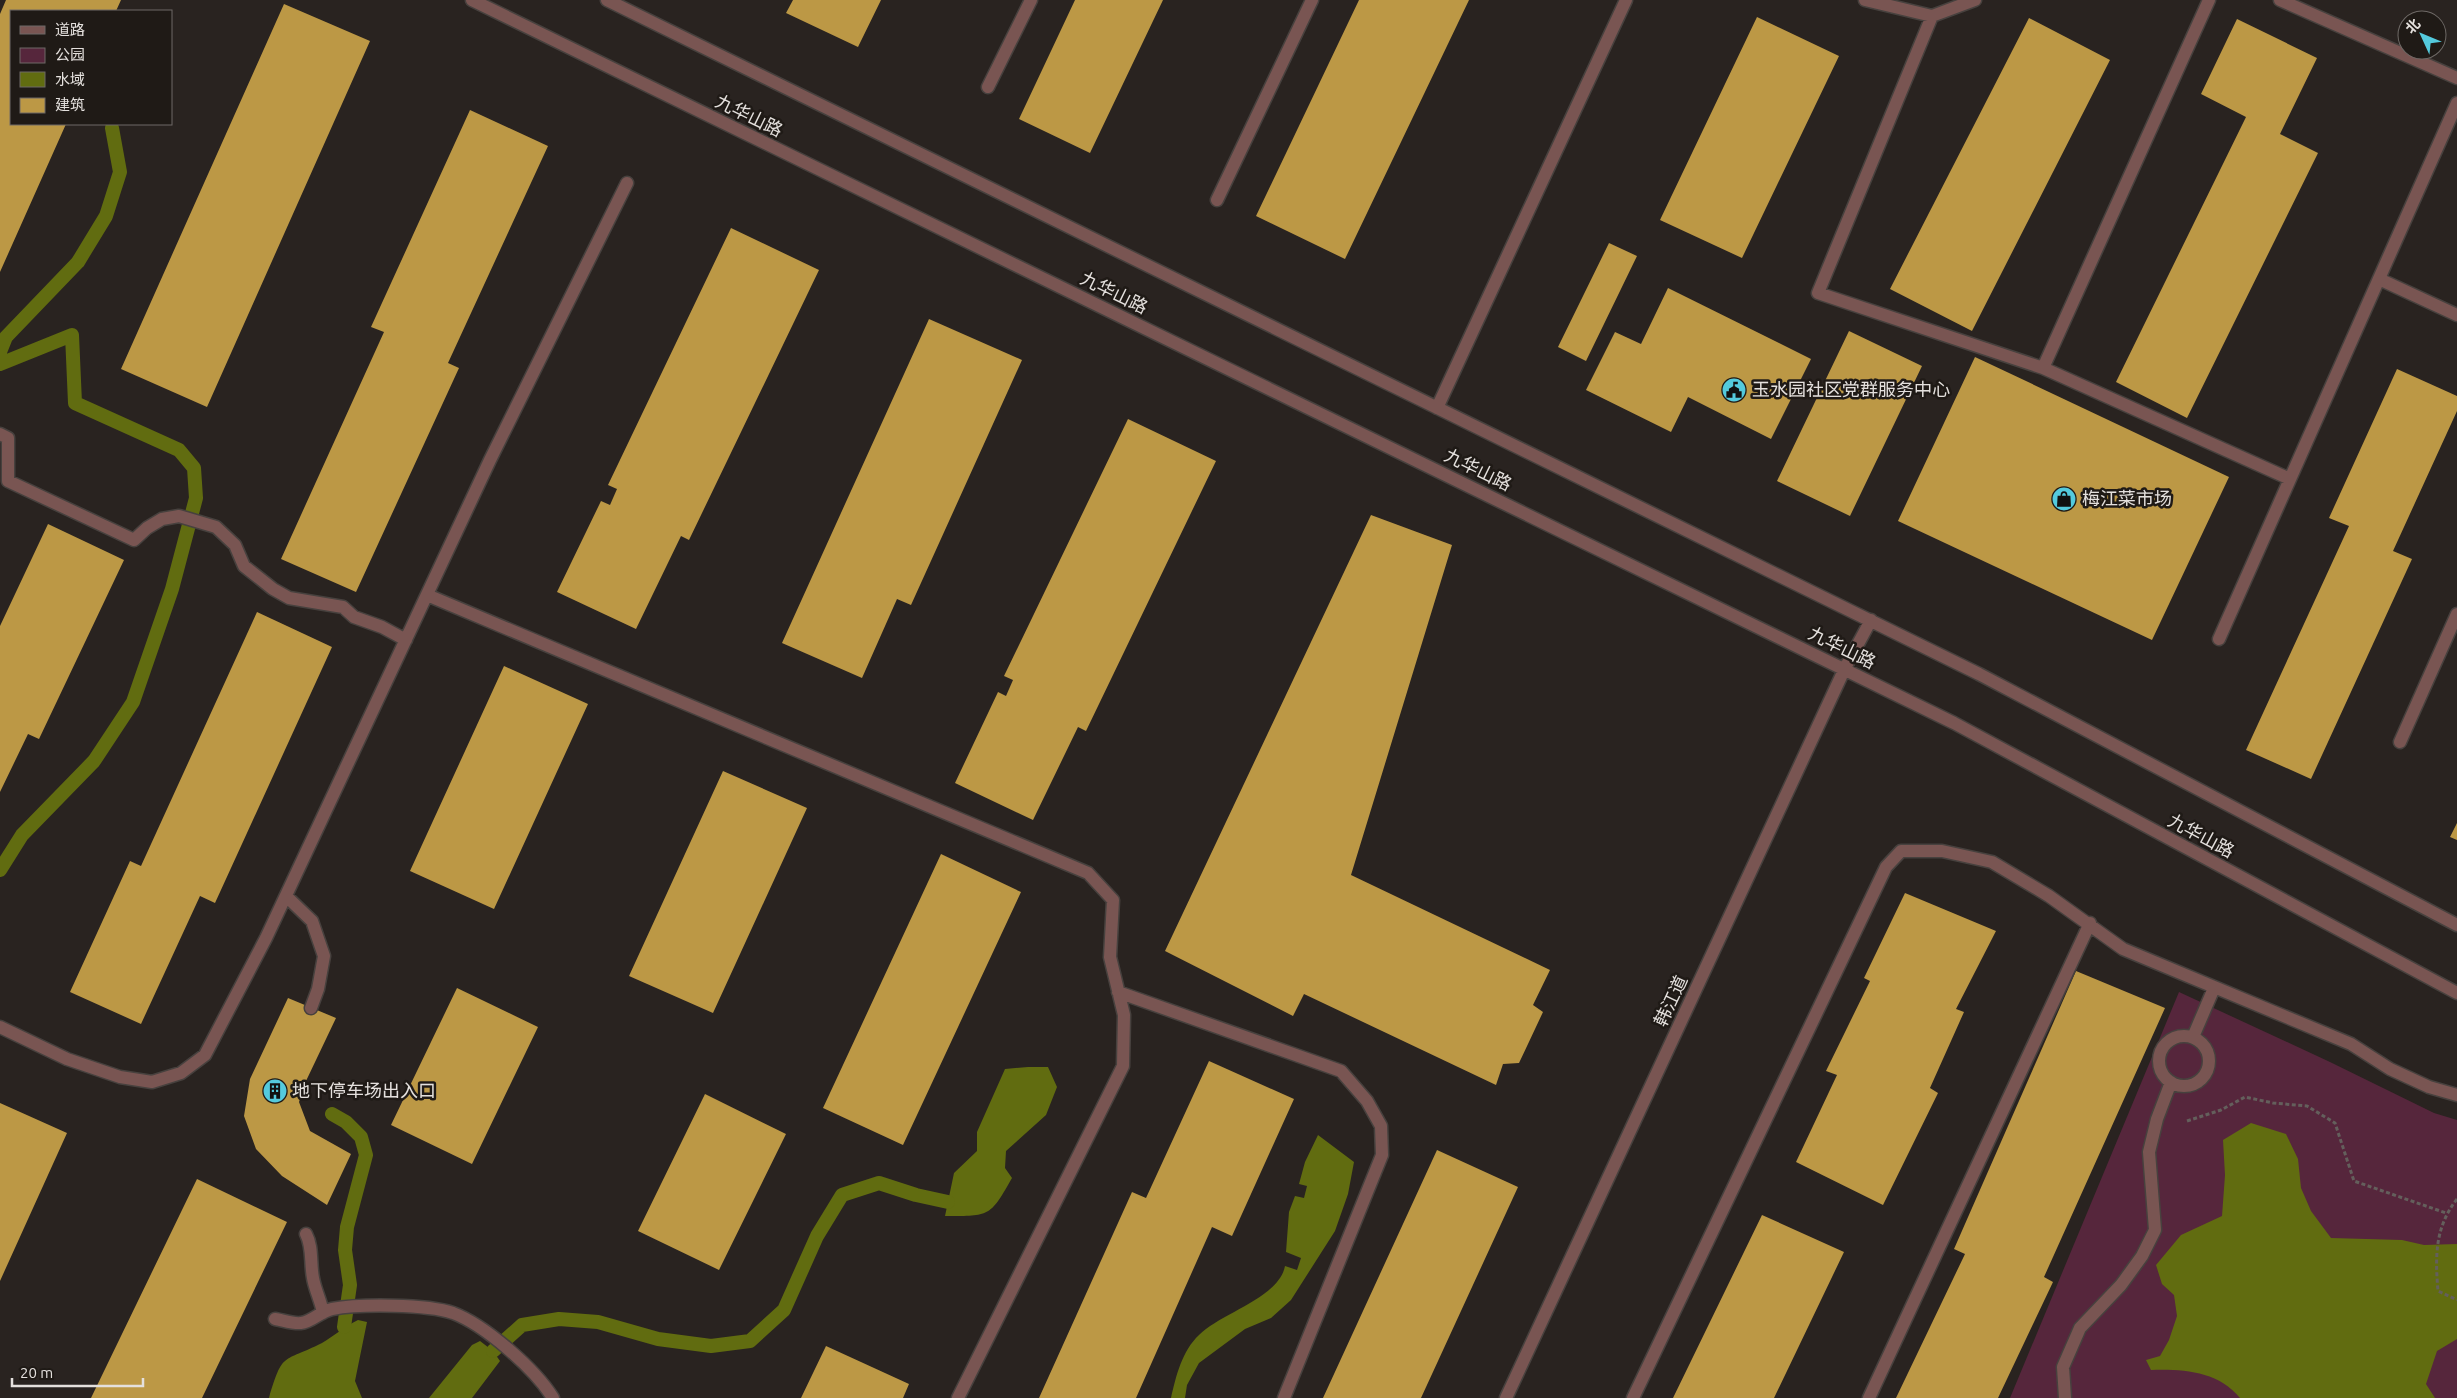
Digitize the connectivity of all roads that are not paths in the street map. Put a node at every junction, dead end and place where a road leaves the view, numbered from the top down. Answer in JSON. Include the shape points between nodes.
{"nodes":[{"id":1,"x":472,"y":0,"type":"edge"},
{"id":2,"x":607,"y":0,"type":"edge"},
{"id":3,"x":1031,"y":0,"type":"edge"},
{"id":4,"x":1312,"y":0,"type":"edge"},
{"id":5,"x":1626,"y":0,"type":"edge"},
{"id":6,"x":1865,"y":0,"type":"edge"},
{"id":7,"x":1974,"y":0,"type":"edge"},
{"id":8,"x":2209,"y":0,"type":"edge"},
{"id":9,"x":2280,"y":0,"type":"edge"},
{"id":10,"x":1932,"y":16,"type":"junction"},
{"id":11,"x":2457,"y":78,"type":"edge"},
{"id":12,"x":988,"y":87,"type":"dead end"},
{"id":13,"x":2457,"y":103,"type":"edge"},
{"id":14,"x":627,"y":183,"type":"dead end"},
{"id":15,"x":1217,"y":200,"type":"dead end"},
{"id":16,"x":2378,"y":279,"type":"junction"},
{"id":17,"x":2457,"y":316,"type":"edge"},
{"id":18,"x":2043,"y":368,"type":"junction"},
{"id":19,"x":1437,"y":408,"type":"junction"},
{"id":20,"x":0,"y":434,"type":"edge"},
{"id":21,"x":2290,"y":479,"type":"junction"},
{"id":22,"x":427,"y":595,"type":"junction"},
{"id":23,"x":2457,"y":614,"type":"edge"},
{"id":24,"x":1871,"y":620,"type":"junction"},
{"id":25,"x":2218,"y":639,"type":"dead end"},
{"id":26,"x":406,"y":640,"type":"junction"},
{"id":27,"x":1845,"y":668,"type":"junction"},
{"id":28,"x":2400,"y":742,"type":"dead end"},
{"id":29,"x":286,"y":896,"type":"junction"},
{"id":30,"x":2090,"y":924,"type":"junction"},
{"id":31,"x":2457,"y":925,"type":"edge"},
{"id":32,"x":2214,"y":988,"type":"junction"},
{"id":33,"x":1118,"y":992,"type":"junction"},
{"id":34,"x":2457,"y":993,"type":"edge"},
{"id":35,"x":312,"y":1008,"type":"dead end"},
{"id":36,"x":0,"y":1027,"type":"edge"},
{"id":37,"x":2193,"y":1037,"type":"junction"},
{"id":38,"x":2171,"y":1082,"type":"junction"},
{"id":39,"x":2457,"y":1095,"type":"edge"},
{"id":40,"x":306,"y":1234,"type":"dead end"},
{"id":41,"x":326,"y":1311,"type":"junction"},
{"id":42,"x":274,"y":1319,"type":"dead end"},
{"id":43,"x":553,"y":1398,"type":"edge"},
{"id":44,"x":958,"y":1398,"type":"edge"},
{"id":45,"x":1284,"y":1398,"type":"edge"},
{"id":46,"x":1506,"y":1398,"type":"edge"},
{"id":47,"x":1633,"y":1398,"type":"edge"},
{"id":48,"x":1869,"y":1398,"type":"edge"},
{"id":49,"x":2065,"y":1398,"type":"edge"}],
"edges":[{"from":1,"to":27,"type":"street","name":"九华山路"},
{"from":2,"to":19,"type":"street"},
{"from":3,"to":12,"type":"street"},
{"from":4,"to":15,"type":"street"},
{"from":5,"to":19,"type":"street"},
{"from":6,"to":10,"type":"street"},
{"from":7,"to":10,"type":"street"},
{"from":8,"to":18,"type":"street"},
{"from":9,"to":11,"type":"street"},
{"from":10,"to":18,"type":"street","via":[[1818,293]]},
{"from":13,"to":16,"type":"street"},
{"from":14,"to":22,"type":"street"},
{"from":16,"to":17,"type":"street"},
{"from":16,"to":21,"type":"street"},
{"from":18,"to":21,"type":"street"},
{"from":19,"to":24,"type":"street"},
{"from":20,"to":26,"type":"street","via":[[8,438],[8,481],[134,540],[162,519],[179,516],[216,527],[235,545],[244,566],[273,589],[289,598],[343,607],[354,617]]},
{"from":21,"to":25,"type":"street"},
{"from":22,"to":26,"type":"street"},
{"from":22,"to":33,"type":"street","via":[[1088,873],[1114,900],[1110,957]]},
{"from":23,"to":28,"type":"street"},
{"from":24,"to":27,"type":"street","name":"韩江道"},
{"from":24,"to":31,"type":"street"},
{"from":26,"to":29,"type":"street"},
{"from":27,"to":34,"type":"street","name":"九华山路"},
{"from":27,"to":46,"type":"street","name":"韩江道"},
{"from":29,"to":35,"type":"street","via":[[312,921],[324,956]]},
{"from":29,"to":36,"type":"street","via":[[205,1055],[181,1073],[152,1082],[120,1077],[66,1059]]},
{"from":30,"to":32,"type":"street","via":[[2123,949]]},
{"from":30,"to":47,"type":"street","via":[[1992,862],[1942,850],[1901,851],[1886,867]]},
{"from":30,"to":48,"type":"street"},
{"from":32,"to":37,"type":"street"},
{"from":32,"to":39,"type":"street","via":[[2351,1044],[2390,1069],[2429,1087]]},
{"from":33,"to":44,"type":"street","via":[[1124,1015],[1123,1066]]},
{"from":33,"to":45,"type":"street","via":[[1341,1071],[1367,1101],[1381,1126],[1382,1155]]},
{"from":37,"to":38,"type":"street","via":[[2177,1037],[2164,1046],[2159,1062]]},
{"from":37,"to":38,"type":"street","via":[[2209,1054],[2208,1070],[2196,1083],[2188,1086]]},
{"from":38,"to":49,"type":"street","via":[[2156,1119],[2149,1152],[2155,1230],[2142,1256],[2121,1285],[2080,1328],[2063,1367]]},
{"from":40,"to":41,"type":"street","via":[[310,1242],[314,1281]]},
{"from":41,"to":42,"type":"street","via":[[300,1324]]},
{"from":41,"to":43,"type":"street","via":[[414,1307],[452,1313],[487,1330]]}]}
